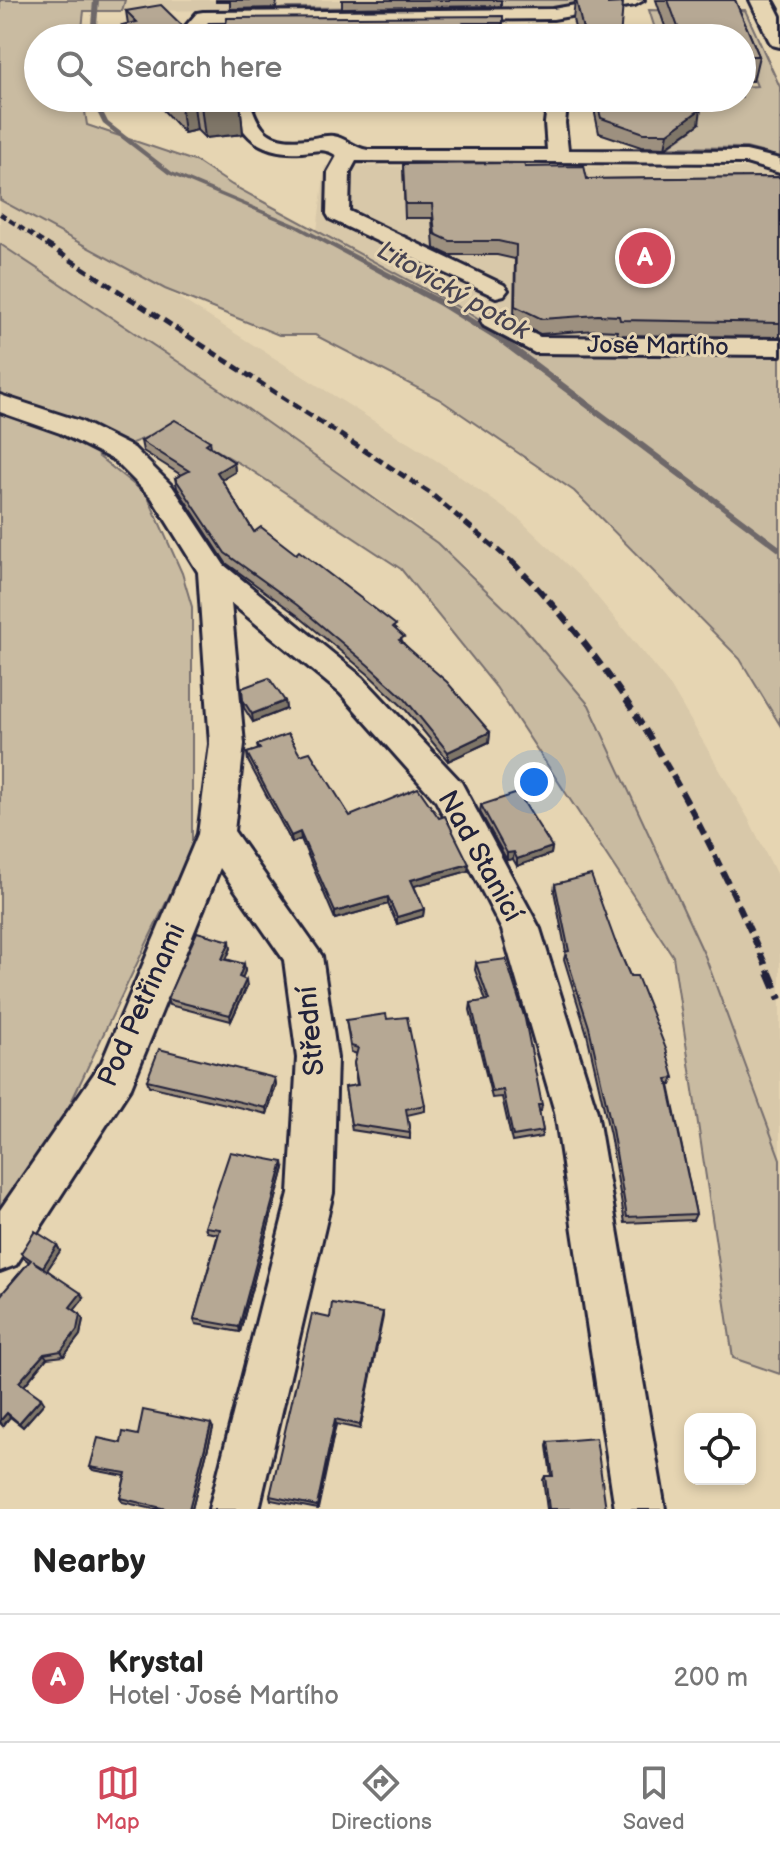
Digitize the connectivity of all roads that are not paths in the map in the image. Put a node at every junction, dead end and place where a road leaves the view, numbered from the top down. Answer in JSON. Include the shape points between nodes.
{"nodes":[{"id":1,"x":635,"y":0,"type":"edge"},
{"id":2,"x":761,"y":0,"type":"edge"},
{"id":3,"x":553,"y":14,"type":"junction"},
{"id":4,"x":197,"y":24,"type":"edge"},
{"id":5,"x":554,"y":24,"type":"edge"},
{"id":6,"x":780,"y":40,"type":"edge"},
{"id":7,"x":242,"y":112,"type":"edge"},
{"id":8,"x":556,"y":112,"type":"edge"},
{"id":9,"x":349,"y":154,"type":"junction"},
{"id":10,"x":558,"y":156,"type":"junction"},
{"id":11,"x":780,"y":167,"type":"edge"},
{"id":12,"x":496,"y":290,"type":"dead end"},
{"id":13,"x":493,"y":321,"type":"dead end"},
{"id":14,"x":780,"y":347,"type":"edge"},
{"id":15,"x":0,"y":403,"type":"edge"},
{"id":16,"x":213,"y":572,"type":"junction"},
{"id":17,"x":216,"y":834,"type":"junction"},
{"id":18,"x":0,"y":1249,"type":"edge"},
{"id":19,"x":234,"y":1509,"type":"edge"},
{"id":20,"x":640,"y":1509,"type":"edge"}],
"edges":[{"from":1,"to":3,"type":"street"},
{"from":2,"to":6,"type":"main road"},
{"from":3,"to":4,"type":"street","via":[[233,15],[203,17]]},
{"from":3,"to":5,"type":"street"},
{"from":7,"to":9,"type":"street","via":[[262,141],[277,147],[331,142]]},
{"from":8,"to":10,"type":"street"},
{"from":9,"to":10,"type":"street"},
{"from":9,"to":12,"type":"street","via":[[339,172],[338,214]]},
{"from":10,"to":11,"type":"street","via":[[746,157]]},
{"from":13,"to":14,"type":"street","name":"José Martího","via":[[535,345]]},
{"from":15,"to":16,"type":"street","name":"Nad Stanicí","via":[[70,427],[124,454],[162,492]]},
{"from":16,"to":17,"type":"street","via":[[227,744]]},
{"from":16,"to":20,"type":"street","name":"Nad Stanicí","via":[[351,685],[449,792],[521,929],[576,1112]]},
{"from":17,"to":18,"type":"street","name":"Pod Petřinami","via":[[117,1074]]},
{"from":17,"to":19,"type":"street","name":"Střední","via":[[303,956],[317,1058],[311,1193]]}]}
